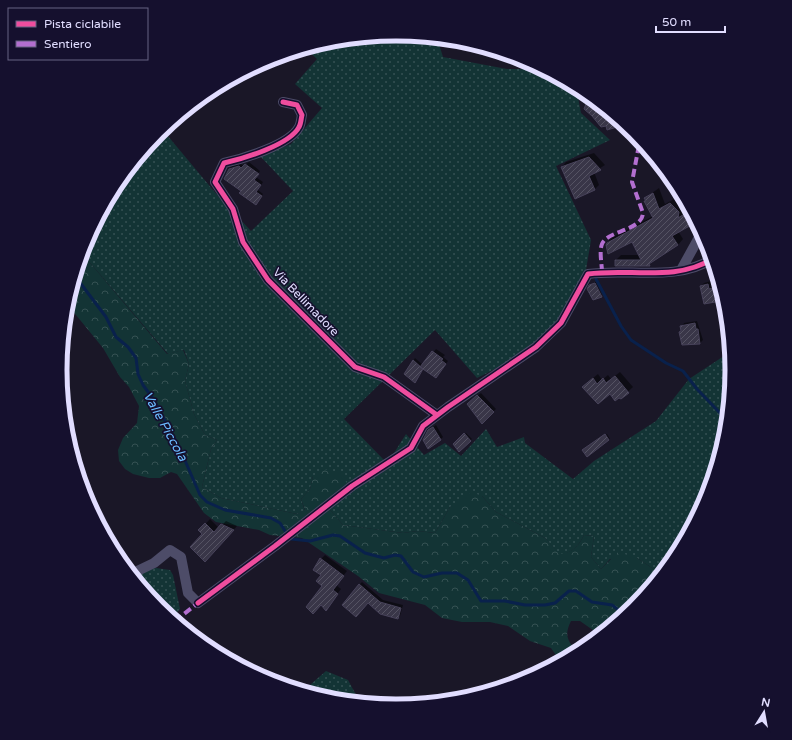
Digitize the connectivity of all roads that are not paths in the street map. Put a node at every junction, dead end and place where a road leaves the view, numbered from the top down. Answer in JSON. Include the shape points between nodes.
{"nodes":[{"id":1,"x":284,"y":102,"type":"dead end"},
{"id":2,"x":698,"y":239,"type":"edge"},
{"id":3,"x":708,"y":264,"type":"edge"},
{"id":4,"x":681,"y":270,"type":"junction"},
{"id":5,"x":437,"y":415,"type":"junction"},
{"id":6,"x":136,"y":571,"type":"edge"}],
"edges":[{"from":1,"to":5,"type":"street","name":"Via Bellimadore","via":[[297,105],[302,115],[299,128],[281,143],[224,163],[215,182],[233,209],[243,242],[268,280],[355,367],[384,377]]},
{"from":2,"to":4,"type":"street"},
{"from":3,"to":4,"type":"street"},
{"from":4,"to":5,"type":"street","via":[[588,274],[561,323],[548,336],[536,347]]},
{"from":5,"to":6,"type":"street","via":[[422,426],[411,448],[352,486],[198,603],[188,593],[181,557],[170,550],[154,563]]}]}
